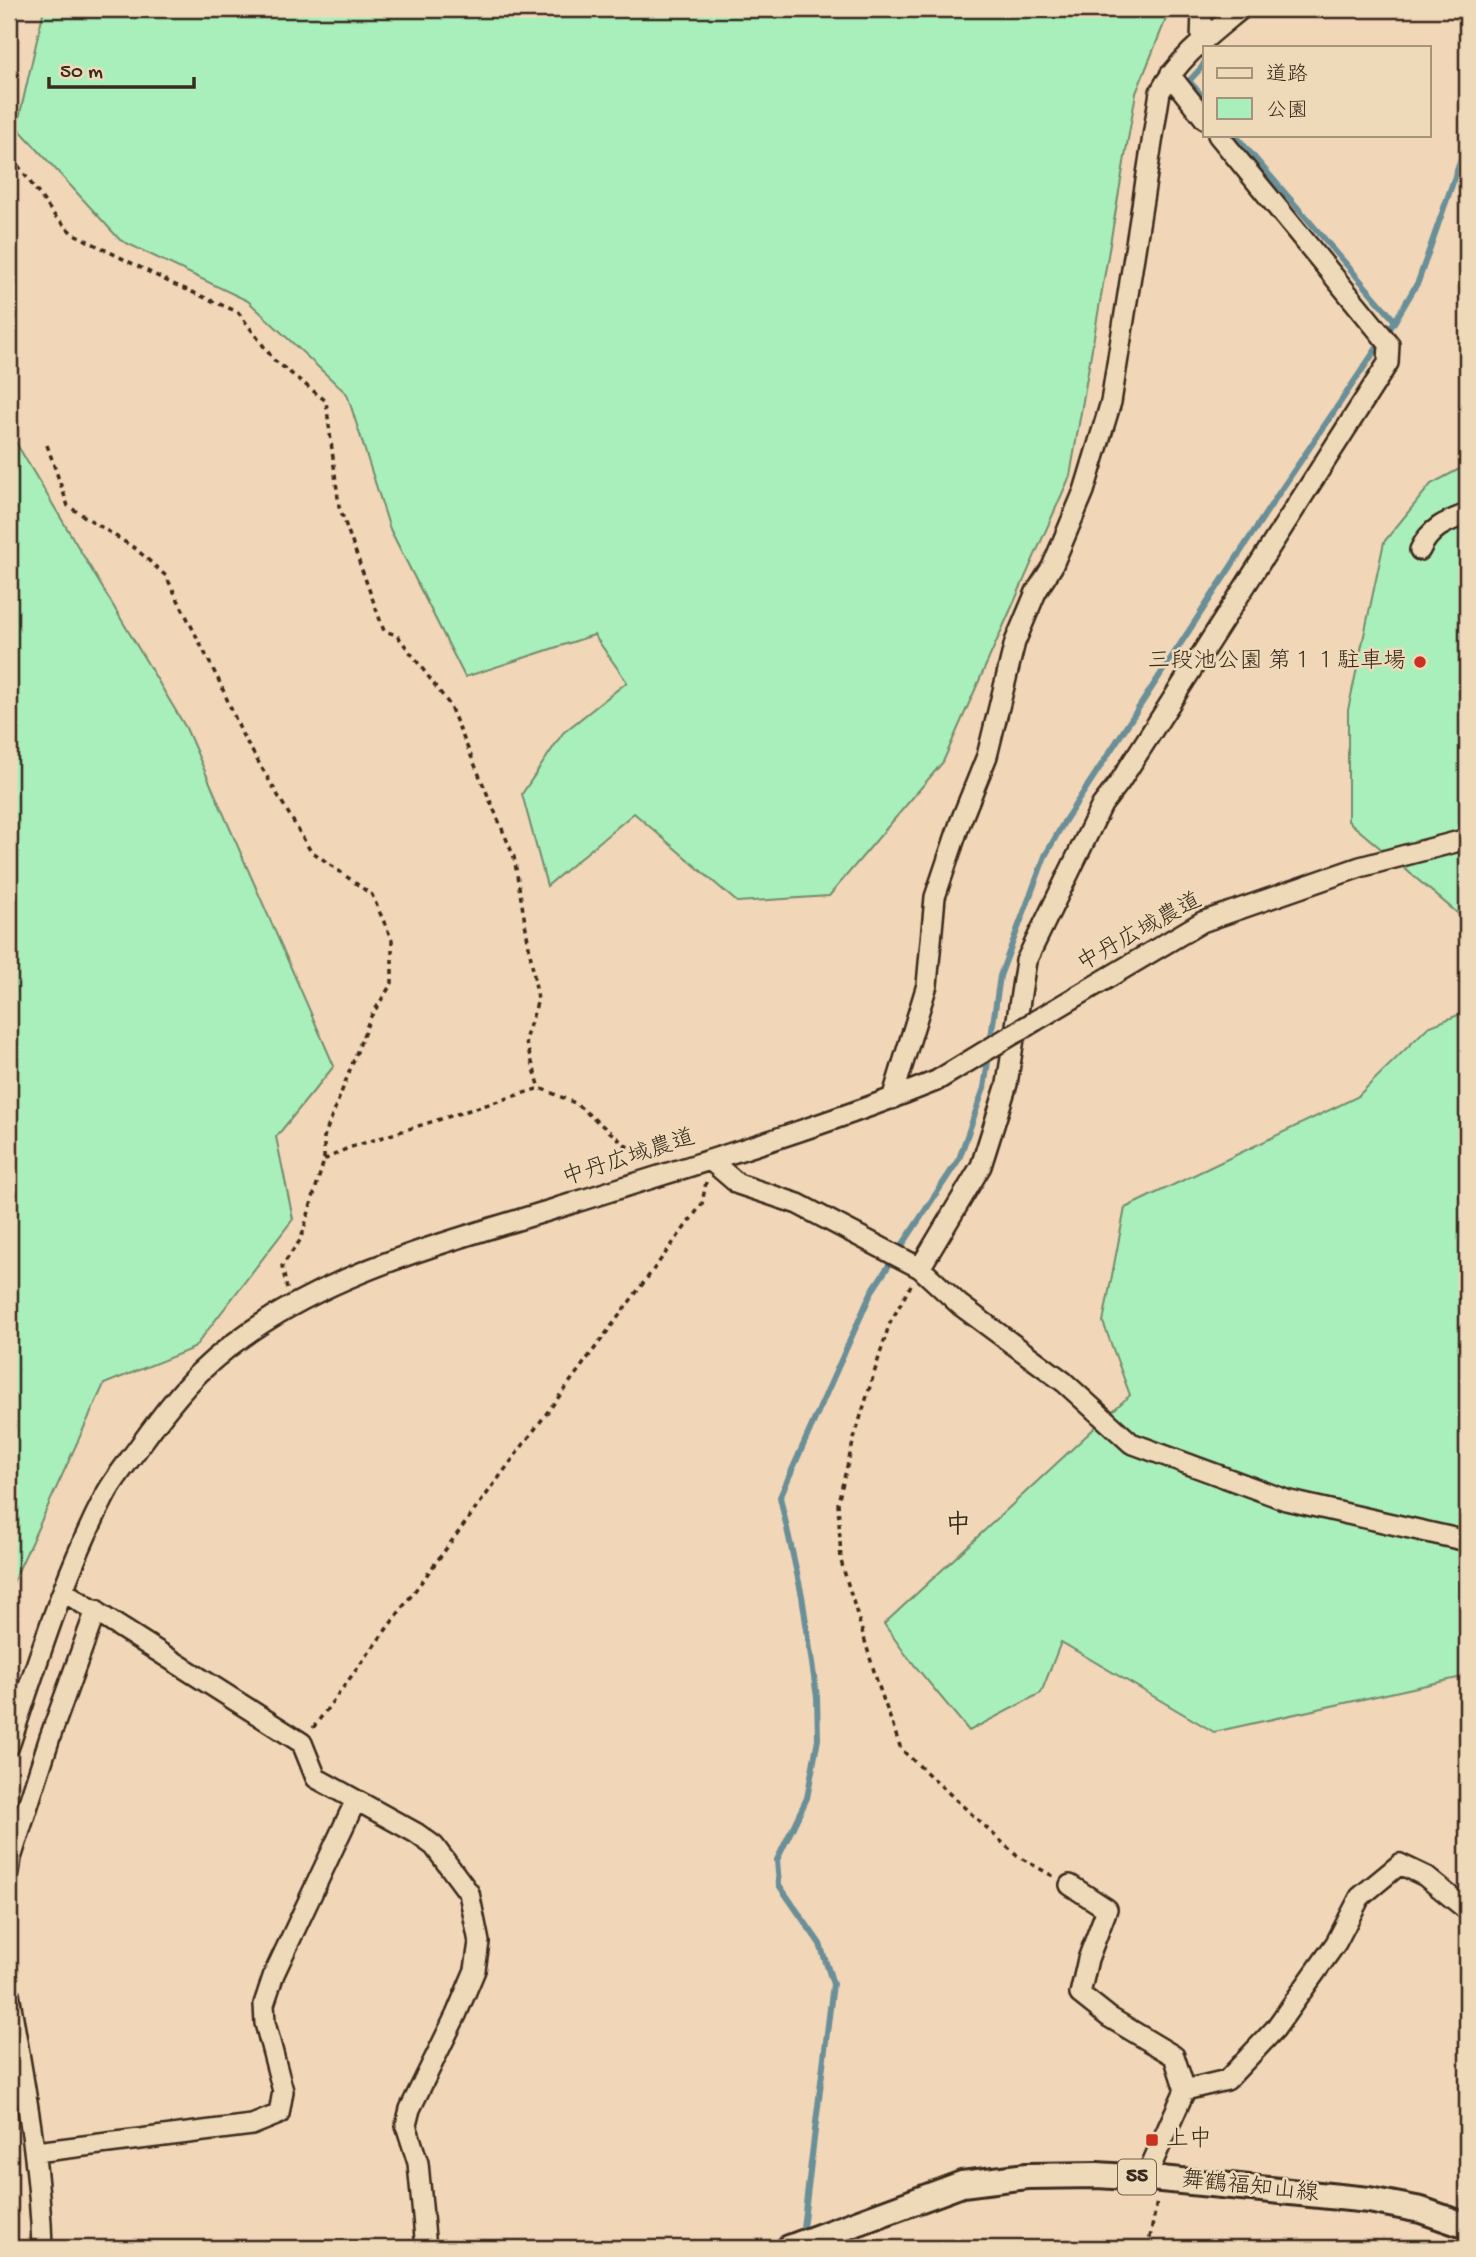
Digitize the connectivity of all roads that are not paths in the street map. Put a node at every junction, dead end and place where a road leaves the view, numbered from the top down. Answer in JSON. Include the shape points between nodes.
{"nodes":[{"id":1,"x":1202,"y":9,"type":"edge"},
{"id":2,"x":1241,"y":9,"type":"edge"},
{"id":3,"x":1201,"y":42,"type":"junction"},
{"id":4,"x":1170,"y":75,"type":"junction"},
{"id":5,"x":1203,"y":116,"type":"edge"},
{"id":6,"x":1219,"y":136,"type":"edge"},
{"id":7,"x":1467,"y":514,"type":"edge"},
{"id":8,"x":1420,"y":550,"type":"dead end"},
{"id":9,"x":1467,"y":839,"type":"edge"},
{"id":10,"x":892,"y":1099,"type":"junction"},
{"id":11,"x":710,"y":1160,"type":"junction"},
{"id":12,"x":920,"y":1268,"type":"junction"},
{"id":13,"x":1467,"y":1541,"type":"edge"},
{"id":14,"x":63,"y":1591,"type":"junction"},
{"id":15,"x":96,"y":1610,"type":"junction"},
{"id":16,"x":9,"y":1746,"type":"edge"},
{"id":17,"x":356,"y":1800,"type":"junction"},
{"id":18,"x":9,"y":1872,"type":"edge"},
{"id":19,"x":1070,"y":1885,"type":"road end"},
{"id":20,"x":1467,"y":1910,"type":"edge"},
{"id":21,"x":9,"y":1994,"type":"edge"},
{"id":22,"x":1185,"y":2091,"type":"junction"},
{"id":23,"x":36,"y":2152,"type":"junction"},
{"id":24,"x":1154,"y":2178,"type":"junction"},
{"id":25,"x":1467,"y":2226,"type":"edge"},
{"id":26,"x":797,"y":2245,"type":"edge"},
{"id":27,"x":41,"y":2248,"type":"edge"},
{"id":28,"x":426,"y":2248,"type":"edge"}],
"edges":[{"from":1,"to":3,"type":"street"},
{"from":2,"to":3,"type":"street"},
{"from":3,"to":4,"type":"street"},
{"from":4,"to":5,"type":"street"},
{"from":4,"to":10,"type":"street","via":[[1160,92],[1111,401],[1084,491],[1014,642],[987,756],[935,897],[928,985]]},
{"from":6,"to":12,"type":"street","via":[[1389,344],[1388,363],[1101,805],[1026,961],[1007,1084],[981,1166]]},
{"from":7,"to":8,"type":"street","via":[[1440,523]]},
{"from":9,"to":10,"type":"street","name":"中丹広域農道","bridge":true,"via":[[1360,867],[1202,922],[936,1080]]},
{"from":10,"to":11,"type":"street","name":"中丹広域農道"},
{"from":11,"to":12,"type":"street","via":[[738,1184],[798,1204]]},
{"from":11,"to":14,"type":"street","name":"中丹広域農道","via":[[349,1278],[290,1307],[244,1337],[166,1409],[107,1493]]},
{"from":12,"to":13,"type":"street","via":[[960,1305],[1064,1382],[1131,1443],[1286,1500]]},
{"from":14,"to":15,"type":"street"},
{"from":14,"to":16,"type":"street","name":"中丹広域農道"},
{"from":15,"to":17,"type":"street","via":[[302,1743],[316,1778]]},
{"from":15,"to":18,"type":"street","via":[[50,1737]]},
{"from":17,"to":23,"type":"street","via":[[264,2004],[283,2091],[279,2114],[252,2125]]},
{"from":17,"to":28,"type":"street","via":[[434,1846],[469,1893],[479,1942],[475,1970],[406,2125],[418,2163]]},
{"from":19,"to":22,"type":"street","via":[[1107,1909],[1080,1994],[1108,2017],[1174,2056]]},
{"from":20,"to":22,"type":"street","via":[[1425,1876],[1400,1864],[1360,1897],[1336,1943],[1275,2029],[1227,2080]]},
{"from":21,"to":23,"type":"street"},
{"from":22,"to":24,"type":"street"},
{"from":23,"to":27,"type":"street"},
{"from":24,"to":25,"type":"main road","name":"舞鶴福知山線","number":"55","via":[[1368,2200],[1421,2210]]},
{"from":24,"to":26,"type":"main road","name":"舞鶴福知山線","number":"55","via":[[1027,2176],[962,2184]]}]}
